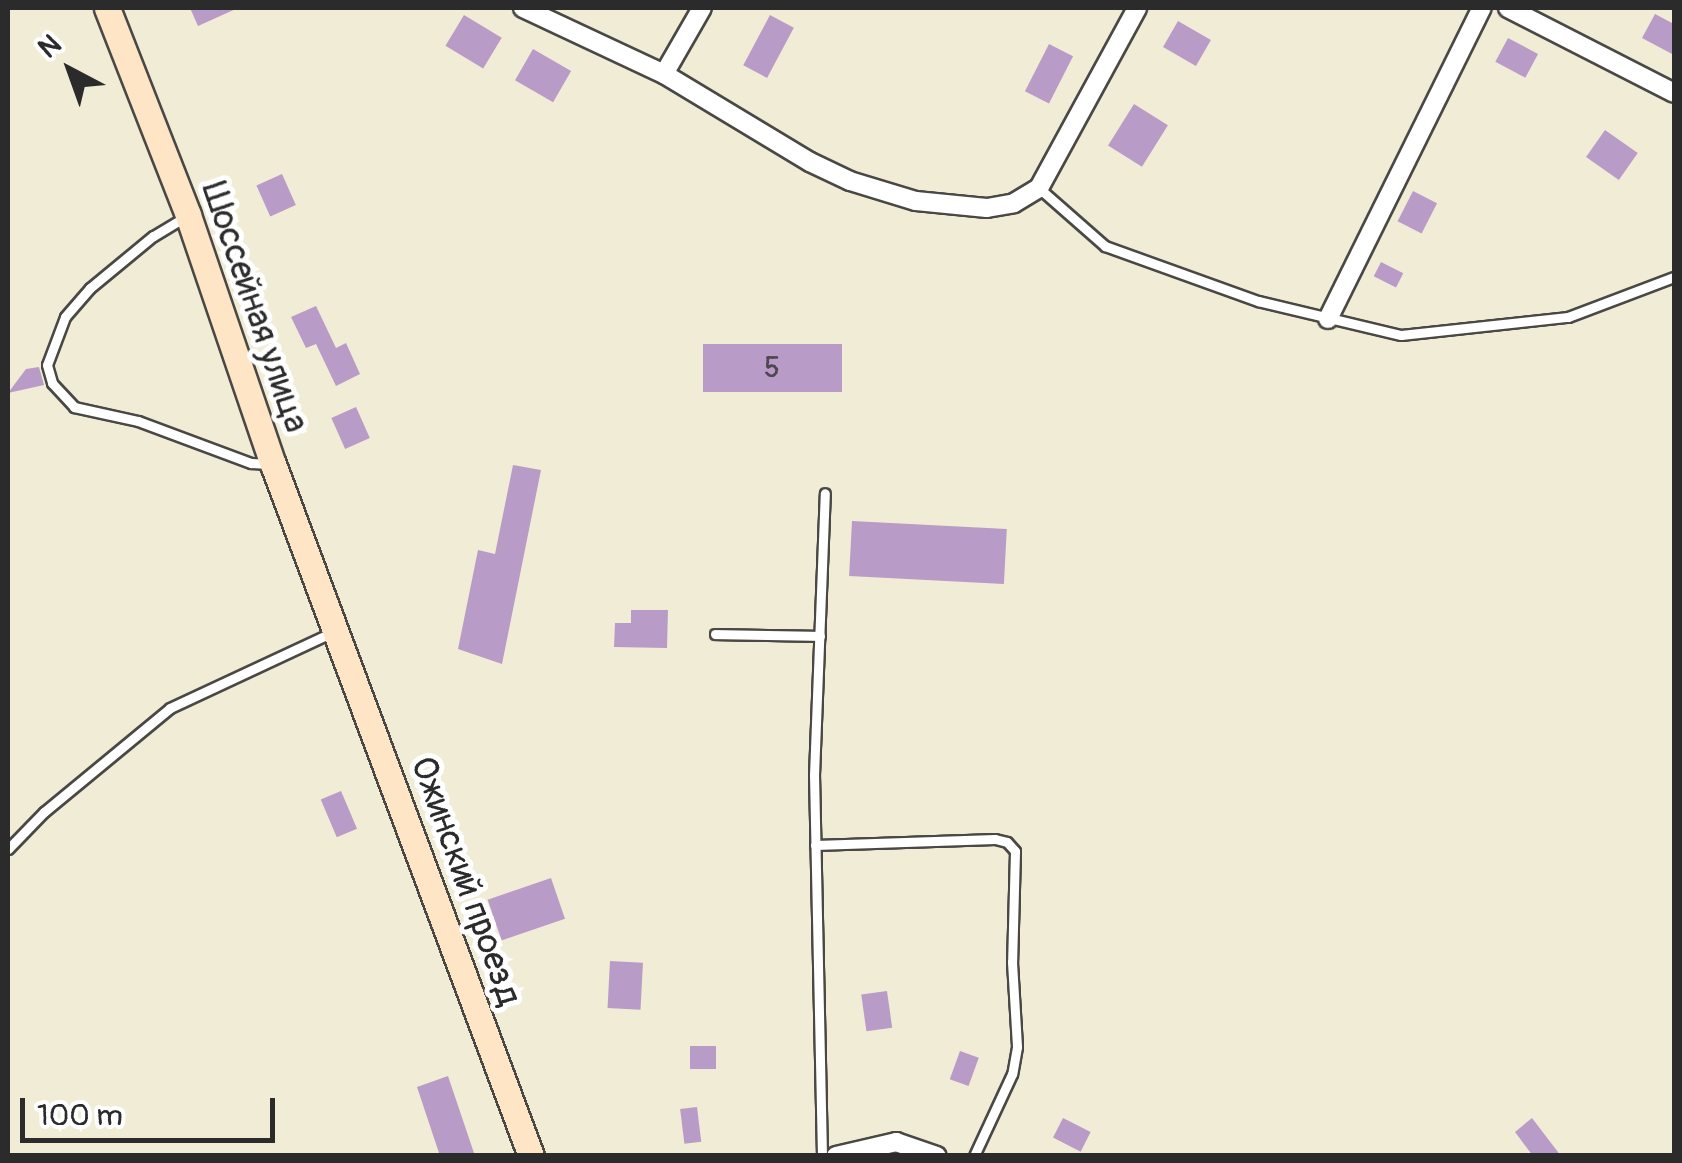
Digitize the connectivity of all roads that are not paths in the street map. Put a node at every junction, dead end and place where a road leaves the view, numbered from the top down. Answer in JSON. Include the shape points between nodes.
{"nodes":[{"id":1,"x":107,"y":8,"type":"edge"},
{"id":2,"x":523,"y":8,"type":"edge"},
{"id":3,"x":702,"y":8,"type":"edge"},
{"id":4,"x":1137,"y":8,"type":"edge"},
{"id":5,"x":1482,"y":8,"type":"edge"},
{"id":6,"x":1508,"y":8,"type":"edge"},
{"id":7,"x":664,"y":74,"type":"junction"},
{"id":8,"x":1674,"y":93,"type":"edge"},
{"id":9,"x":1038,"y":188,"type":"junction"},
{"id":10,"x":188,"y":215,"type":"junction"},
{"id":11,"x":1674,"y":277,"type":"edge"},
{"id":12,"x":1328,"y":319,"type":"junction"},
{"id":13,"x":273,"y":464,"type":"junction"},
{"id":14,"x":826,"y":493,"type":"dead end"},
{"id":15,"x":335,"y":631,"type":"junction"},
{"id":16,"x":715,"y":634,"type":"dead end"},
{"id":17,"x":820,"y":636,"type":"junction"},
{"id":18,"x":815,"y":844,"type":"junction"},
{"id":19,"x":8,"y":849,"type":"edge"},
{"id":20,"x":531,"y":1156,"type":"edge"},
{"id":21,"x":822,"y":1156,"type":"edge"},
{"id":22,"x":836,"y":1156,"type":"edge"},
{"id":23,"x":938,"y":1156,"type":"edge"},
{"id":24,"x":974,"y":1156,"type":"edge"}],
"edges":[{"from":1,"to":10,"type":"main road","name":"Шоссейная улица"},
{"from":2,"to":7,"type":"street"},
{"from":3,"to":7,"type":"street"},
{"from":4,"to":9,"type":"street"},
{"from":5,"to":12,"type":"street"},
{"from":6,"to":8,"type":"street"},
{"from":7,"to":9,"type":"street","via":[[850,181],[916,201],[987,208],[1014,203]]},
{"from":9,"to":12,"type":"lane","via":[[1106,246]]},
{"from":10,"to":13,"type":"main road","name":"Шоссейная улица"},
{"from":10,"to":13,"type":"lane","via":[[90,288],[66,317],[48,365],[52,383],[74,407],[138,421],[251,463]]},
{"from":11,"to":12,"type":"lane","via":[[1568,316],[1401,334]]},
{"from":13,"to":15,"type":"main road","name":"Шоссейная улица"},
{"from":14,"to":17,"type":"lane"},
{"from":15,"to":19,"type":"lane","via":[[170,708]]},
{"from":15,"to":20,"type":"main road","name":"Ожинский проезд"},
{"from":16,"to":17,"type":"lane"},
{"from":17,"to":18,"type":"lane"},
{"from":18,"to":21,"type":"lane"},
{"from":18,"to":24,"type":"lane","via":[[995,840],[1015,851],[1017,1048]]},
{"from":22,"to":23,"type":"street","via":[[896,1142]]}]}
